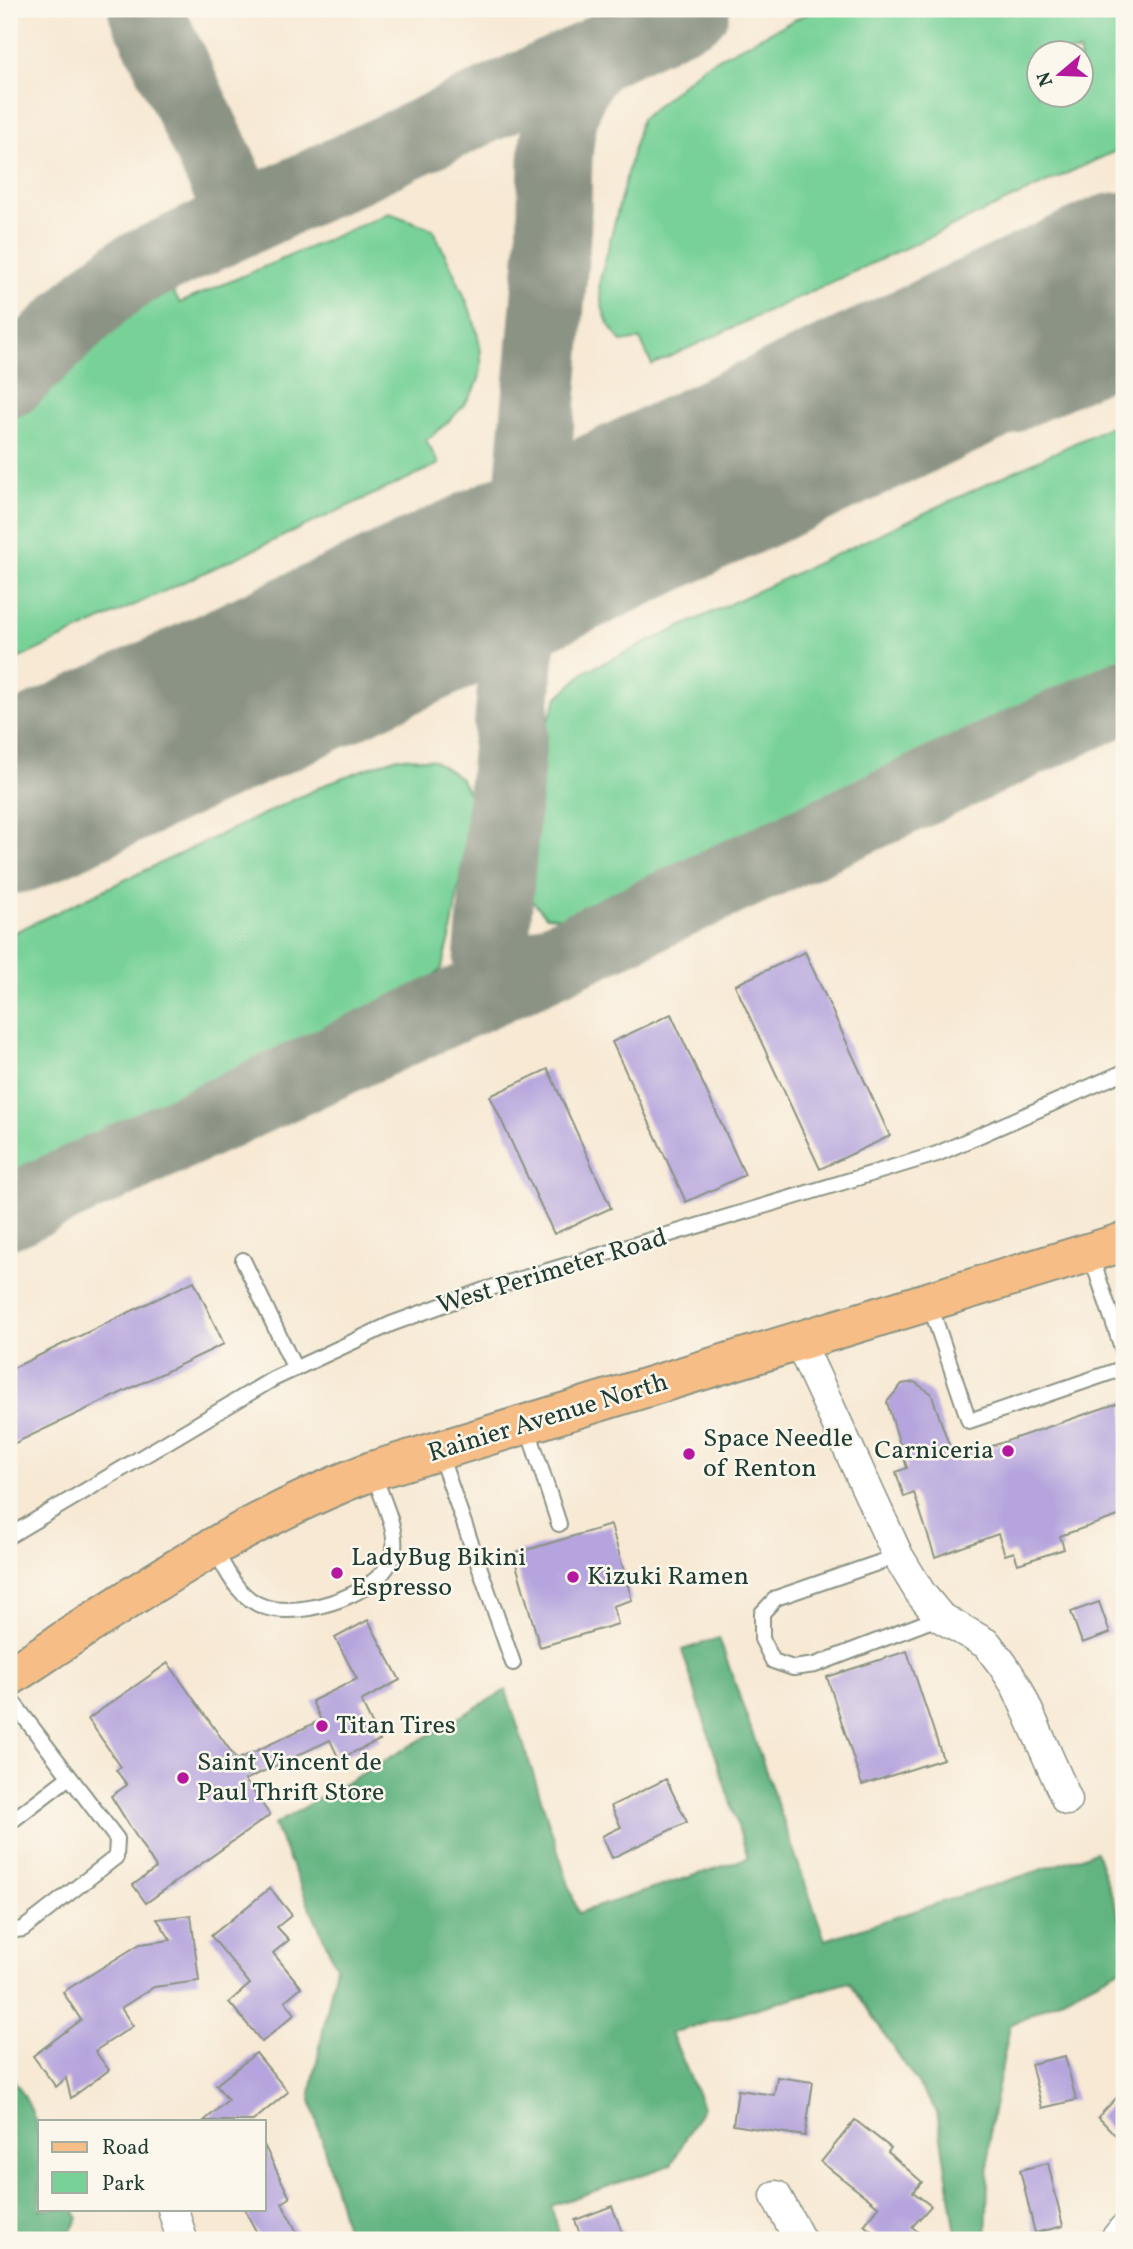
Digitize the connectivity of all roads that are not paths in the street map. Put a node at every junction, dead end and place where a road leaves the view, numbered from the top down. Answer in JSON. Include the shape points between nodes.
{"nodes":[{"id":1,"x":1124,"y":1072,"type":"edge"},
{"id":2,"x":1107,"y":1247,"type":"edge"},
{"id":3,"x":243,"y":1260,"type":"dead end"},
{"id":4,"x":929,"y":1301,"type":"junction"},
{"id":5,"x":1122,"y":1338,"type":"edge"},
{"id":6,"x":799,"y":1341,"type":"junction"},
{"id":7,"x":1124,"y":1354,"type":"edge"},
{"id":8,"x":295,"y":1368,"type":"junction"},
{"id":9,"x":1124,"y":1368,"type":"edge"},
{"id":10,"x":526,"y":1424,"type":"junction"},
{"id":11,"x":438,"y":1451,"type":"junction"},
{"id":12,"x":372,"y":1471,"type":"junction"},
{"id":13,"x":559,"y":1524,"type":"dead end"},
{"id":14,"x":9,"y":1536,"type":"edge"},
{"id":15,"x":212,"y":1546,"type":"junction"},
{"id":16,"x":898,"y":1556,"type":"junction"},
{"id":17,"x":940,"y":1617,"type":"junction"},
{"id":18,"x":513,"y":1663,"type":"dead end"},
{"id":19,"x":9,"y":1676,"type":"edge"},
{"id":20,"x":9,"y":1697,"type":"edge"},
{"id":21,"x":69,"y":1777,"type":"junction"},
{"id":22,"x":1067,"y":1800,"type":"dead end"},
{"id":23,"x":9,"y":1823,"type":"edge"},
{"id":24,"x":9,"y":1931,"type":"edge"},
{"id":25,"x":776,"y":2196,"type":"dead end"},
{"id":26,"x":173,"y":2210,"type":"edge"},
{"id":27,"x":1124,"y":2230,"type":"edge"},
{"id":28,"x":181,"y":2240,"type":"edge"},
{"id":29,"x":800,"y":2240,"type":"edge"},
{"id":30,"x":1115,"y":2240,"type":"edge"}],
"edges":[{"from":1,"to":8,"type":"lane","name":"West Perimeter Road","via":[[937,1154],[484,1290],[391,1324]]},
{"from":2,"to":4,"type":"main road","name":"Rainier Avenue North"},
{"from":2,"to":5,"type":"lane"},
{"from":3,"to":8,"type":"lane"},
{"from":4,"to":6,"type":"main road","name":"Rainier Avenue North"},
{"from":4,"to":9,"type":"lane","via":[[969,1421]]},
{"from":5,"to":7,"type":"lane"},
{"from":6,"to":10,"type":"main road","name":"Rainier Avenue North"},
{"from":6,"to":16,"type":"street"},
{"from":8,"to":14,"type":"lane","name":"West Perimeter Road"},
{"from":10,"to":11,"type":"main road","name":"Rainier Avenue North"},
{"from":10,"to":13,"type":"lane"},
{"from":11,"to":12,"type":"main road","name":"Rainier Avenue North"},
{"from":11,"to":18,"type":"lane"},
{"from":12,"to":15,"type":"main road","name":"Rainier Avenue North","via":[[316,1493]]},
{"from":12,"to":15,"type":"lane","via":[[394,1548],[388,1571],[323,1606],[293,1611],[265,1607],[239,1592]]},
{"from":15,"to":19,"type":"main road","name":"Rainier Avenue North"},
{"from":16,"to":17,"type":"street"},
{"from":16,"to":17,"type":"lane","via":[[776,1598],[762,1613],[762,1639],[773,1661],[793,1668],[814,1665]]},
{"from":17,"to":22,"type":"street","via":[[987,1644],[1003,1665]]},
{"from":20,"to":21,"type":"lane"},
{"from":21,"to":23,"type":"lane"},
{"from":21,"to":24,"type":"lane","via":[[117,1839],[118,1852],[23,1929]]},
{"from":25,"to":29,"type":"street"},
{"from":26,"to":28,"type":"street"},
{"from":27,"to":30,"type":"street"}]}
